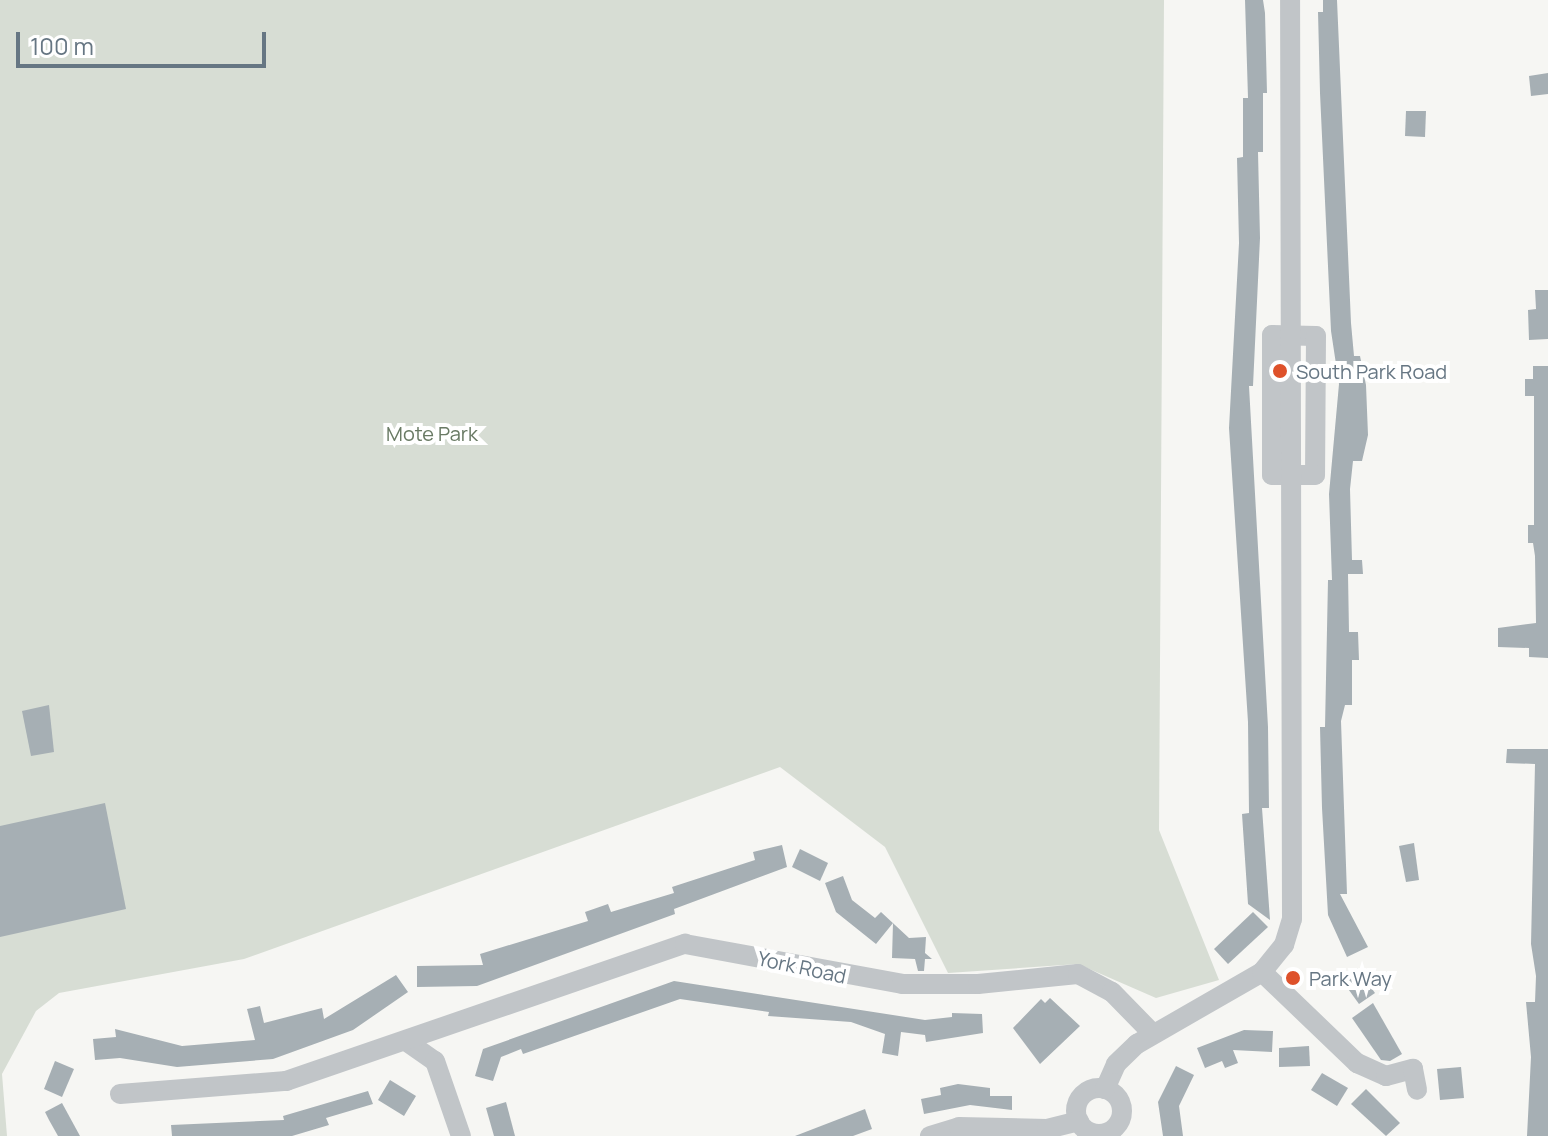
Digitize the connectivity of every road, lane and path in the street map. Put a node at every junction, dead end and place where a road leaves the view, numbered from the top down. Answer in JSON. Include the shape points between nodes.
{"nodes":[{"id":1,"x":1290,"y":0,"type":"edge"},
{"id":2,"x":1262,"y":972,"type":"junction"},
{"id":3,"x":443,"y":1028,"type":"junction"},
{"id":4,"x":1152,"y":1033,"type":"junction"},
{"id":5,"x":406,"y":1041,"type":"junction"},
{"id":6,"x":435,"y":1061,"type":"junction"},
{"id":7,"x":1105,"y":1089,"type":"junction"},
{"id":8,"x":1417,"y":1090,"type":"dead end"},
{"id":9,"x":120,"y":1094,"type":"dead end"},
{"id":10,"x":1079,"y":1121,"type":"junction"},
{"id":11,"x":1118,"y":1131,"type":"edge"},
{"id":12,"x":461,"y":1136,"type":"edge"},
{"id":13,"x":930,"y":1136,"type":"edge"}],
"edges":[{"from":1,"to":2,"type":"street","via":[[1293,910],[1284,945]]},
{"from":2,"to":4,"type":"street"},
{"from":2,"to":8,"type":"street","via":[[1357,1063],[1386,1076],[1413,1069]]},
{"from":3,"to":4,"type":"street","name":"York Road","via":[[685,944],[902,984],[978,984],[1078,974],[1112,992]]},
{"from":3,"to":5,"type":"street","name":"York Road"},
{"from":3,"to":6,"type":"street"},
{"from":4,"to":7,"type":"street","via":[[1116,1064]]},
{"from":5,"to":6,"type":"street"},
{"from":5,"to":9,"type":"street","name":"York Road","via":[[271,1084]]},
{"from":6,"to":12,"type":"street"},
{"from":7,"to":10,"type":"street","via":[[1081,1096]]},
{"from":7,"to":11,"type":"street","via":[[1122,1106]]},
{"from":10,"to":11,"type":"street","via":[[1096,1133]]},
{"from":10,"to":13,"type":"street","via":[[1047,1129],[959,1127]]}]}
